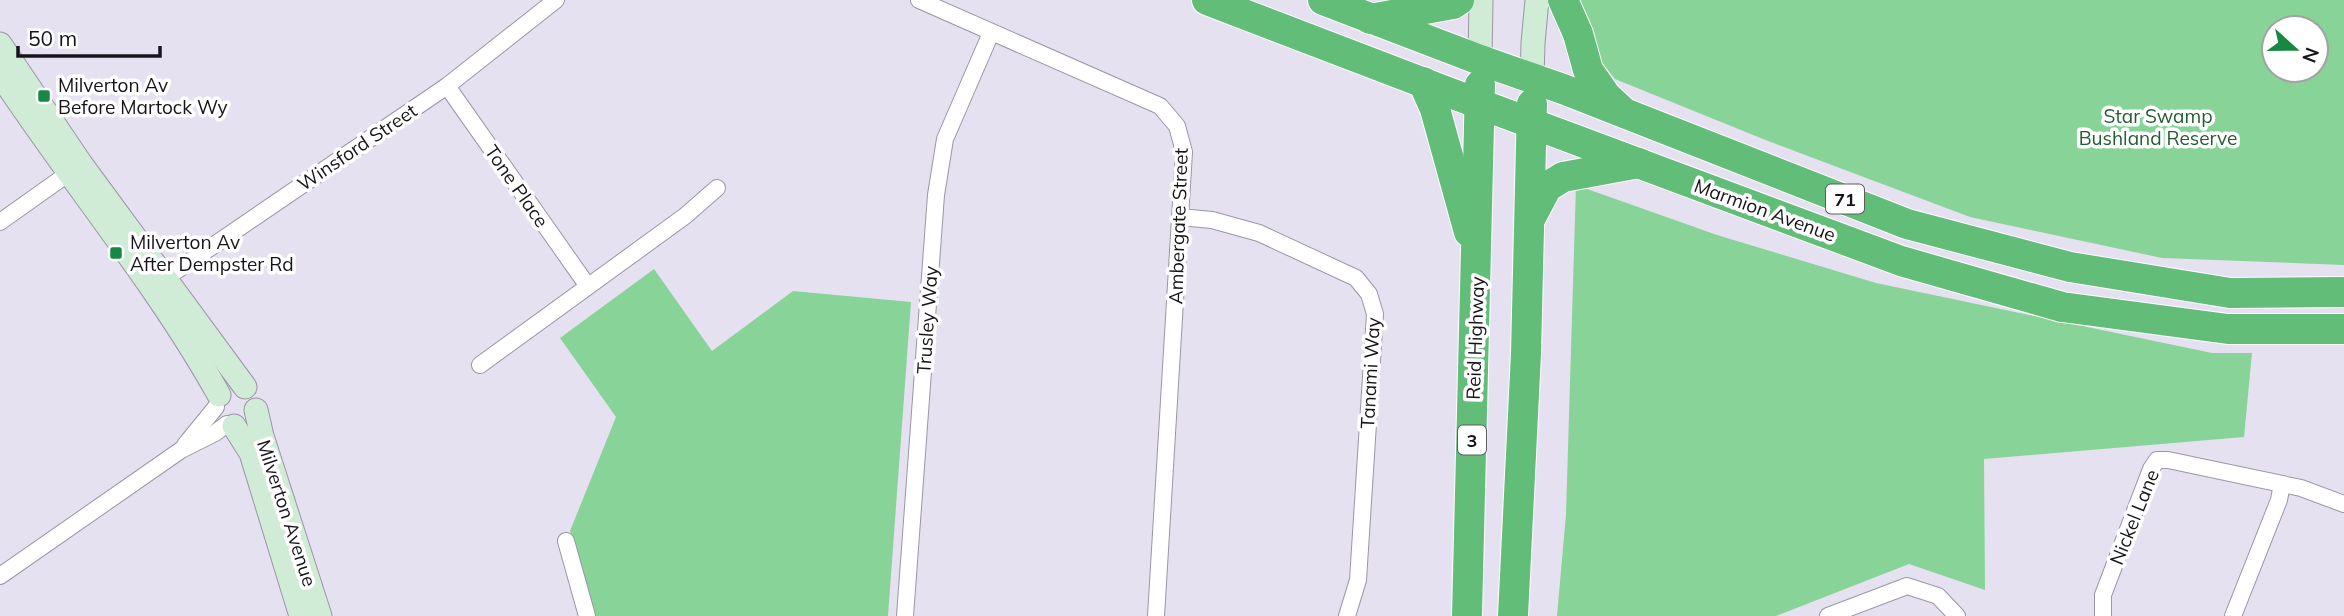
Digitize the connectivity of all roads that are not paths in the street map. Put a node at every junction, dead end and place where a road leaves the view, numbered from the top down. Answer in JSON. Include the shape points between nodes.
{"nodes":[{"id":1,"x":556,"y":0,"type":"edge"},
{"id":2,"x":919,"y":0,"type":"edge"},
{"id":3,"x":1207,"y":0,"type":"edge"},
{"id":4,"x":1323,"y":0,"type":"edge"},
{"id":5,"x":1459,"y":0,"type":"edge"},
{"id":6,"x":1481,"y":0,"type":"edge"},
{"id":7,"x":1537,"y":0,"type":"edge"},
{"id":8,"x":1563,"y":0,"type":"edge"},
{"id":9,"x":1370,"y":19,"type":"junction"},
{"id":10,"x":991,"y":33,"type":"junction"},
{"id":11,"x":0,"y":44,"type":"edge"},
{"id":12,"x":1480,"y":60,"type":"junction"},
{"id":13,"x":0,"y":74,"type":"edge"},
{"id":14,"x":1532,"y":79,"type":"junction"},
{"id":15,"x":1423,"y":82,"type":"junction"},
{"id":16,"x":447,"y":86,"type":"junction"},
{"id":17,"x":1480,"y":104,"type":"junction"},
{"id":18,"x":1625,"y":114,"type":"junction"},
{"id":19,"x":1531,"y":122,"type":"junction"},
{"id":20,"x":1640,"y":163,"type":"junction"},
{"id":21,"x":75,"y":169,"type":"junction"},
{"id":22,"x":717,"y":188,"type":"dead end"},
{"id":23,"x":1180,"y":217,"type":"junction"},
{"id":24,"x":1529,"y":221,"type":"junction"},
{"id":25,"x":0,"y":222,"type":"edge"},
{"id":26,"x":1477,"y":264,"type":"junction"},
{"id":27,"x":159,"y":283,"type":"junction"},
{"id":28,"x":587,"y":285,"type":"junction"},
{"id":29,"x":2344,"y":292,"type":"edge"},
{"id":30,"x":2344,"y":329,"type":"edge"},
{"id":31,"x":480,"y":365,"type":"dead end"},
{"id":32,"x":245,"y":387,"type":"junction"},
{"id":33,"x":256,"y":410,"type":"junction"},
{"id":34,"x":224,"y":413,"type":"junction"},
{"id":35,"x":2282,"y":484,"type":"junction"},
{"id":36,"x":2344,"y":505,"type":"edge"},
{"id":37,"x":566,"y":541,"type":"dead end"},
{"id":38,"x":0,"y":576,"type":"edge"},
{"id":39,"x":302,"y":616,"type":"edge"},
{"id":40,"x":320,"y":616,"type":"edge"},
{"id":41,"x":587,"y":616,"type":"edge"},
{"id":42,"x":905,"y":616,"type":"edge"},
{"id":43,"x":1156,"y":616,"type":"edge"},
{"id":44,"x":1348,"y":616,"type":"edge"},
{"id":45,"x":1467,"y":616,"type":"edge"},
{"id":46,"x":1513,"y":616,"type":"edge"},
{"id":47,"x":1828,"y":616,"type":"edge"},
{"id":48,"x":1958,"y":616,"type":"edge"},
{"id":49,"x":2103,"y":616,"type":"edge"},
{"id":50,"x":2233,"y":616,"type":"edge"}],
"edges":[{"from":1,"to":16,"type":"street","name":"Winsford Street"},
{"from":2,"to":10,"type":"street","name":"Ambergate Street"},
{"from":3,"to":15,"type":"highway","name":"Marmion Avenue","number":"71"},
{"from":4,"to":9,"type":"highway","name":"Marmion Avenue","number":"71"},
{"from":5,"to":9,"type":"highway"},
{"from":6,"to":12,"type":"street"},
{"from":7,"to":14,"type":"street"},
{"from":8,"to":18,"type":"highway","via":[[1588,70]]},
{"from":9,"to":12,"type":"highway","name":"Marmion Avenue","number":"71"},
{"from":10,"to":23,"type":"street","name":"Ambergate Street","via":[[1160,106],[1177,126],[1185,152]]},
{"from":10,"to":42,"type":"street","name":"Trusley Way","via":[[945,139],[936,195]]},
{"from":11,"to":21,"type":"street","name":"Milverton Avenue"},
{"from":12,"to":14,"type":"highway","name":"Marmion Avenue","number":"71"},
{"from":12,"to":17,"type":"highway","name":"Reid Highway","number":"3"},
{"from":13,"to":21,"type":"street","name":"Milverton Avenue"},
{"from":14,"to":18,"type":"highway","name":"Marmion Avenue","number":"71"},
{"from":14,"to":19,"type":"highway"},
{"from":15,"to":17,"type":"highway","name":"Marmion Avenue","number":"71"},
{"from":15,"to":26,"type":"highway","via":[[1435,109]]},
{"from":16,"to":27,"type":"street","name":"Winsford Street"},
{"from":16,"to":28,"type":"street","name":"Tone Place"},
{"from":17,"to":19,"type":"highway","name":"Marmion Avenue","number":"71"},
{"from":17,"to":26,"type":"highway","name":"Reid Highway","number":"3"},
{"from":18,"to":29,"type":"highway","name":"Marmion Avenue","number":"71","via":[[1908,224],[2070,267],[2230,293]]},
{"from":19,"to":20,"type":"highway","name":"Marmion Avenue","number":"71"},
{"from":19,"to":24,"type":"highway"},
{"from":20,"to":24,"type":"highway","via":[[1563,177],[1547,187]]},
{"from":20,"to":30,"type":"highway","name":"Marmion Avenue","number":"71","via":[[1901,261],[2062,307],[2228,329]]},
{"from":21,"to":25,"type":"street"},
{"from":21,"to":27,"type":"street","name":"Milverton Avenue"},
{"from":22,"to":28,"type":"street"},
{"from":23,"to":43,"type":"street","name":"Ambergate Street"},
{"from":23,"to":44,"type":"street","name":"Tanami Way","via":[[1259,233],[1356,278],[1369,293],[1374,314],[1359,580]]},
{"from":24,"to":46,"type":"highway"},
{"from":26,"to":45,"type":"highway","name":"Reid Highway","number":"3"},
{"from":27,"to":32,"type":"street","name":"Milverton Avenue"},
{"from":27,"to":34,"type":"street","name":"Milverton Avenue"},
{"from":28,"to":31,"type":"street"},
{"from":32,"to":33,"type":"street","via":[[255,396]]},
{"from":32,"to":34,"type":"street","via":[[231,386]]},
{"from":33,"to":34,"type":"street","via":[[248,422]]},
{"from":33,"to":40,"type":"street","name":"Milverton Avenue"},
{"from":34,"to":38,"type":"street","via":[[215,433],[181,450]]},
{"from":34,"to":39,"type":"street","name":"Milverton Avenue","via":[[251,453]]},
{"from":35,"to":36,"type":"street"},
{"from":35,"to":49,"type":"street","name":"Nickel Lane","via":[[2157,460],[2103,595]]},
{"from":35,"to":50,"type":"street"},
{"from":37,"to":41,"type":"street"},
{"from":47,"to":48,"type":"street","via":[[1907,586],[1938,596]]}]}
